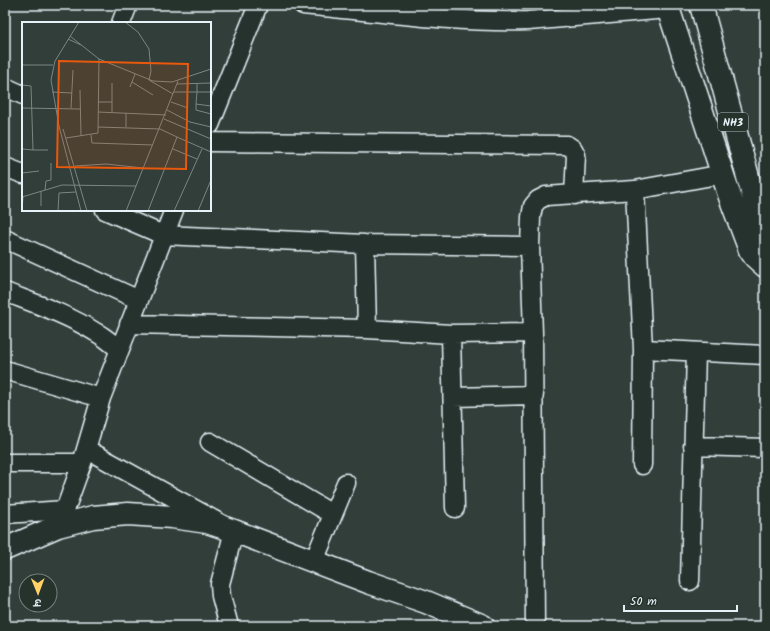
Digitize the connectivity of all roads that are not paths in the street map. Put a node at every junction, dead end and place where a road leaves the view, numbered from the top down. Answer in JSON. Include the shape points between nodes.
{"nodes":[{"id":1,"x":128,"y":5,"type":"edge"},
{"id":2,"x":258,"y":5,"type":"edge"},
{"id":3,"x":303,"y":5,"type":"edge"},
{"id":4,"x":701,"y":5,"type":"edge"},
{"id":5,"x":667,"y":7,"type":"edge"},
{"id":6,"x":121,"y":22,"type":"edge"},
{"id":7,"x":5,"y":87,"type":"edge"},
{"id":8,"x":22,"y":95,"type":"edge"},
{"id":9,"x":211,"y":122,"type":"edge"},
{"id":10,"x":211,"y":142,"type":"edge"},
{"id":11,"x":5,"y":166,"type":"edge"},
{"id":12,"x":22,"y":174,"type":"edge"},
{"id":13,"x":722,"y":174,"type":"junction"},
{"id":14,"x":635,"y":190,"type":"junction"},
{"id":15,"x":574,"y":195,"type":"junction"},
{"id":16,"x":107,"y":211,"type":"edge"},
{"id":17,"x":174,"y":211,"type":"edge"},
{"id":18,"x":163,"y":235,"type":"junction"},
{"id":19,"x":5,"y":239,"type":"edge"},
{"id":20,"x":765,"y":239,"type":"edge"},
{"id":21,"x":365,"y":244,"type":"junction"},
{"id":22,"x":530,"y":246,"type":"junction"},
{"id":23,"x":765,"y":266,"type":"edge"},
{"id":24,"x":5,"y":292,"type":"edge"},
{"id":25,"x":139,"y":300,"type":"junction"},
{"id":26,"x":129,"y":324,"type":"junction"},
{"id":27,"x":367,"y":330,"type":"junction"},
{"id":28,"x":533,"y":333,"type":"junction"},
{"id":29,"x":451,"y":334,"type":"junction"},
{"id":30,"x":119,"y":349,"type":"junction"},
{"id":31,"x":644,"y":349,"type":"junction"},
{"id":32,"x":696,"y":352,"type":"junction"},
{"id":33,"x":765,"y":355,"type":"edge"},
{"id":34,"x":5,"y":370,"type":"edge"},
{"id":35,"x":534,"y":395,"type":"junction"},
{"id":36,"x":453,"y":397,"type":"junction"},
{"id":37,"x":101,"y":398,"type":"junction"},
{"id":38,"x":210,"y":442,"type":"dead end"},
{"id":39,"x":693,"y":446,"type":"junction"},
{"id":40,"x":765,"y":448,"type":"edge"},
{"id":41,"x":84,"y":456,"type":"junction"},
{"id":42,"x":5,"y":463,"type":"edge"},
{"id":43,"x":642,"y":465,"type":"dead end"},
{"id":44,"x":346,"y":483,"type":"dead end"},
{"id":45,"x":455,"y":508,"type":"dead end"},
{"id":46,"x":5,"y":514,"type":"edge"},
{"id":47,"x":332,"y":514,"type":"junction"},
{"id":48,"x":62,"y":518,"type":"junction"},
{"id":49,"x":234,"y":531,"type":"junction"},
{"id":50,"x":5,"y":548,"type":"edge"},
{"id":51,"x":314,"y":561,"type":"junction"},
{"id":52,"x":690,"y":581,"type":"dead end"},
{"id":53,"x":229,"y":626,"type":"edge"},
{"id":54,"x":483,"y":626,"type":"edge"},
{"id":55,"x":535,"y":626,"type":"edge"}],
"edges":[{"from":1,"to":6,"type":"street"},
{"from":2,"to":9,"type":"street"},
{"from":3,"to":5,"type":"street","via":[[504,22]]},
{"from":4,"to":20,"type":"main road","number":"NH3"},
{"from":5,"to":13,"type":"main road","number":"NH3"},
{"from":7,"to":8,"type":"street"},
{"from":10,"to":15,"type":"street","via":[[567,145],[574,149],[576,155]]},
{"from":11,"to":12,"type":"street"},
{"from":13,"to":14,"type":"street"},
{"from":13,"to":23,"type":"main road","number":"NH3","via":[[750,250]]},
{"from":14,"to":15,"type":"street"},
{"from":14,"to":31,"type":"street"},
{"from":15,"to":22,"type":"street","via":[[546,196],[538,200],[533,206]]},
{"from":16,"to":18,"type":"street"},
{"from":17,"to":18,"type":"street"},
{"from":18,"to":21,"type":"street"},
{"from":18,"to":25,"type":"street"},
{"from":19,"to":25,"type":"street"},
{"from":21,"to":22,"type":"street"},
{"from":21,"to":27,"type":"street"},
{"from":22,"to":28,"type":"street"},
{"from":24,"to":30,"type":"street","via":[[96,332]]},
{"from":25,"to":26,"type":"street"},
{"from":26,"to":27,"type":"street"},
{"from":26,"to":30,"type":"street"},
{"from":27,"to":29,"type":"street"},
{"from":28,"to":29,"type":"street"},
{"from":28,"to":35,"type":"street"},
{"from":29,"to":36,"type":"street"},
{"from":30,"to":37,"type":"street"},
{"from":31,"to":32,"type":"street"},
{"from":31,"to":43,"type":"street"},
{"from":32,"to":33,"type":"street"},
{"from":32,"to":39,"type":"street"},
{"from":34,"to":37,"type":"street"},
{"from":35,"to":36,"type":"street"},
{"from":35,"to":55,"type":"street"},
{"from":36,"to":45,"type":"street"},
{"from":37,"to":41,"type":"street"},
{"from":38,"to":47,"type":"street"},
{"from":39,"to":40,"type":"street"},
{"from":39,"to":52,"type":"street"},
{"from":41,"to":42,"type":"street"},
{"from":41,"to":48,"type":"street"},
{"from":41,"to":49,"type":"street"},
{"from":44,"to":47,"type":"street"},
{"from":46,"to":48,"type":"street"},
{"from":47,"to":51,"type":"street"},
{"from":48,"to":49,"type":"main road","via":[[128,514],[172,517],[207,522]]},
{"from":48,"to":50,"type":"main road"},
{"from":49,"to":51,"type":"main road"},
{"from":49,"to":53,"type":"street","via":[[220,584]]},
{"from":51,"to":54,"type":"main road"}]}
